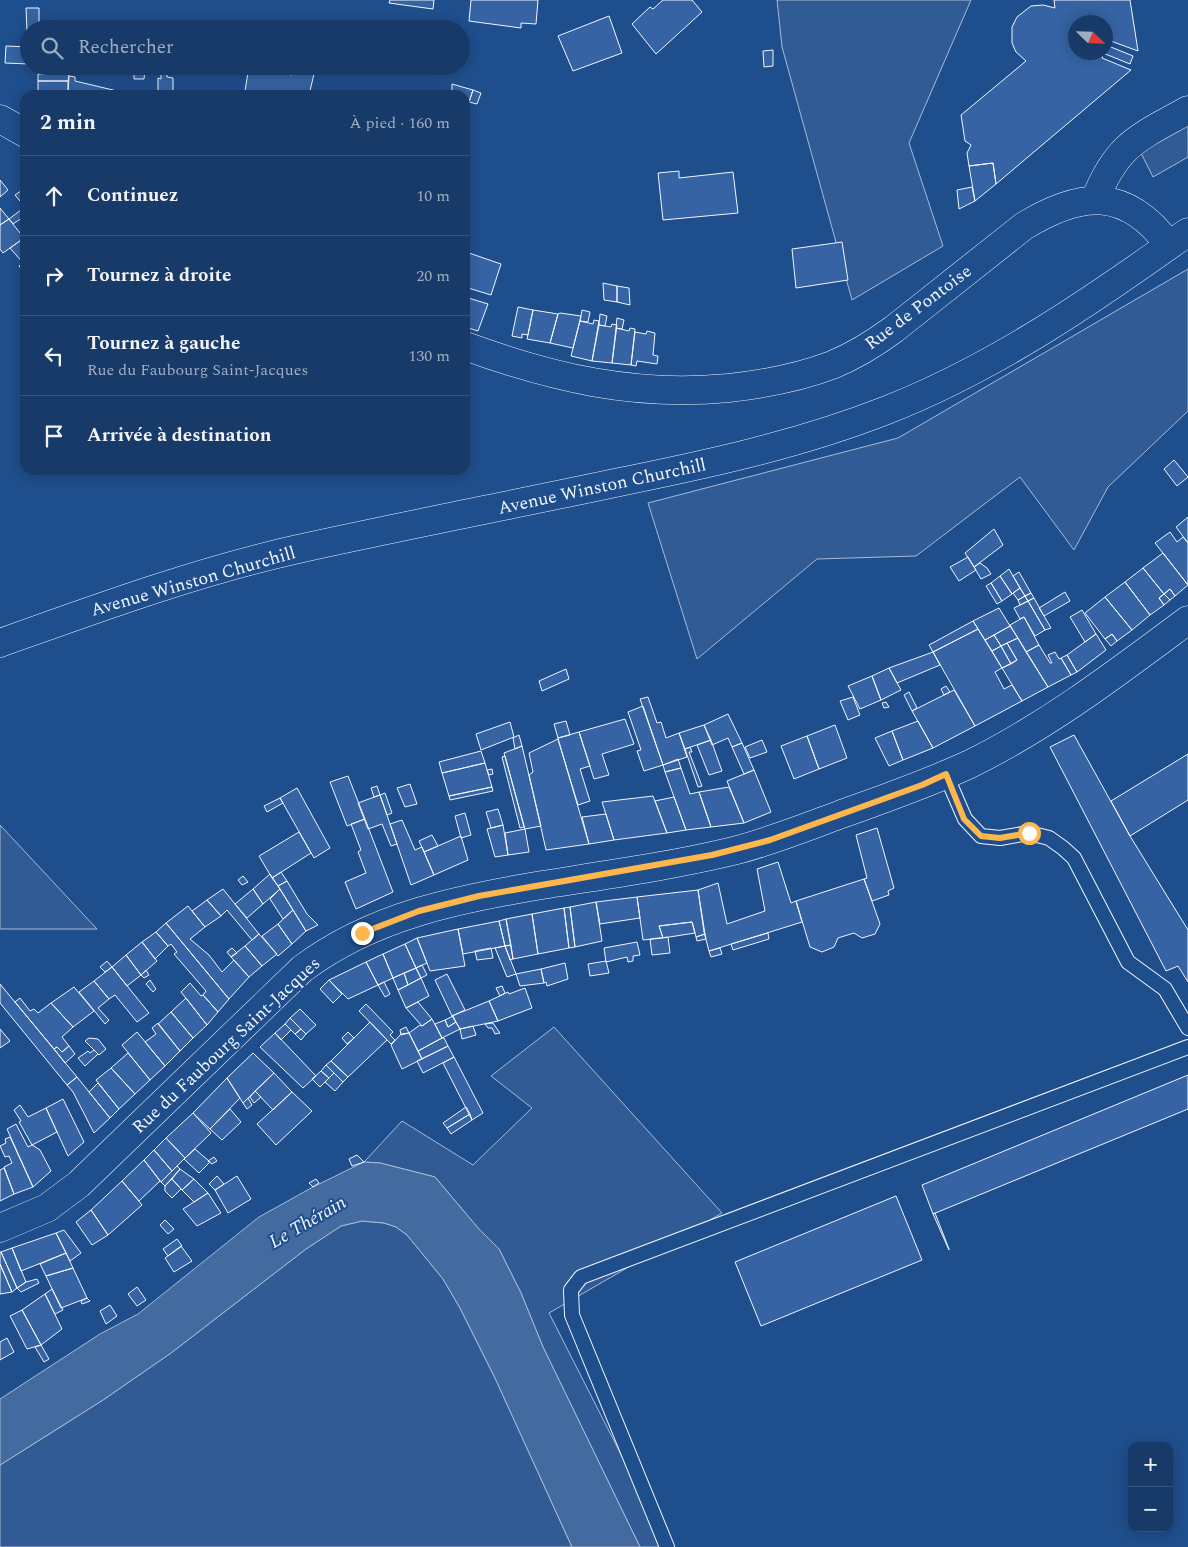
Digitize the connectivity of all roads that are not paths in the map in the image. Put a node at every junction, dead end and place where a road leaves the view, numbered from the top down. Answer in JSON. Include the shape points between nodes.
{"nodes":[{"id":1,"x":1188,"y":110,"type":"edge"},
{"id":2,"x":0,"y":119,"type":"edge"},
{"id":3,"x":20,"y":130,"type":"edge"},
{"id":4,"x":1095,"y":200,"type":"junction"},
{"id":5,"x":1179,"y":238,"type":"edge"},
{"id":6,"x":470,"y":348,"type":"edge"},
{"id":7,"x":1188,"y":620,"type":"edge"},
{"id":8,"x":0,"y":643,"type":"edge"},
{"id":9,"x":946,"y":774,"type":"junction"},
{"id":10,"x":1188,"y":1028,"type":"edge"},
{"id":11,"x":1188,"y":1047,"type":"edge"},
{"id":12,"x":0,"y":1228,"type":"edge"},
{"id":13,"x":667,"y":1547,"type":"edge"}],
"edges":[{"from":1,"to":4,"type":"street","via":[[1129,145],[1110,166]]},
{"from":2,"to":3,"type":"street"},
{"from":4,"to":5,"type":"street","name":"Rue de Pontoise","via":[[1120,204],[1160,233]]},
{"from":4,"to":6,"type":"street","name":"Rue de Pontoise","via":[[1079,201],[1044,213],[894,329],[867,347],[805,375],[704,390],[656,390],[559,376]]},
{"from":5,"to":8,"type":"street","name":"Avenue Winston Churchill","via":[[1079,308],[994,358],[929,392],[845,425],[714,462],[248,561],[150,590]]},
{"from":7,"to":9,"type":"street","name":"Rue du Faubourg Saint-Jacques","via":[[1093,691],[1045,722]]},
{"from":9,"to":10,"type":"lane","via":[[964,819],[981,836],[1000,838],[1029,833],[1049,838],[1074,858],[1128,962],[1165,989]]},
{"from":9,"to":12,"type":"street","name":"Rue du Faubourg Saint-Jacques","via":[[749,846],[479,896],[419,911],[362,933],[302,969],[79,1184],[47,1208]]},
{"from":11,"to":13,"type":"lane","via":[[581,1277],[572,1290],[572,1315]]}]}
